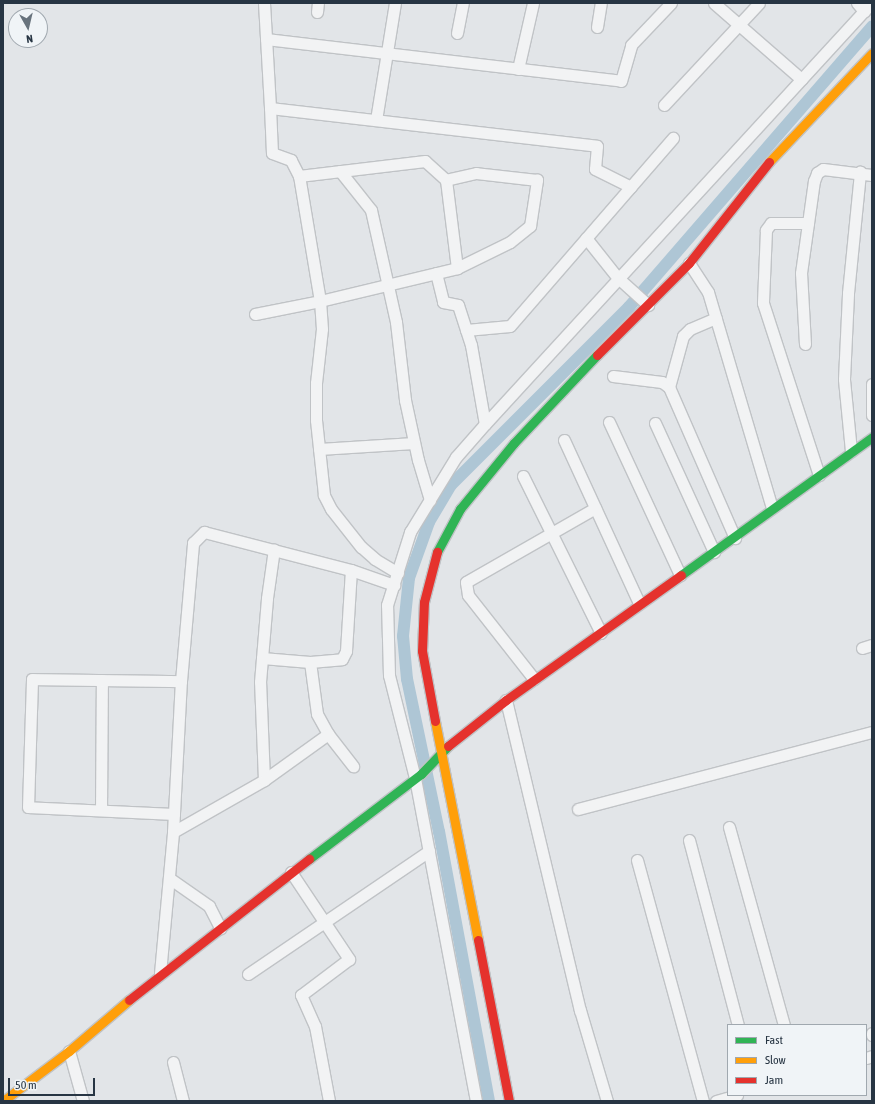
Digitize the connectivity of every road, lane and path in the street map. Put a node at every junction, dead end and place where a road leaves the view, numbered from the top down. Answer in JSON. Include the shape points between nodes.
{"nodes":[{"id":1,"x":264,"y":3,"type":"edge"},
{"id":2,"x":395,"y":3,"type":"edge"},
{"id":3,"x":463,"y":3,"type":"edge"},
{"id":4,"x":533,"y":3,"type":"edge"},
{"id":5,"x":601,"y":3,"type":"edge"},
{"id":6,"x":671,"y":3,"type":"edge"},
{"id":7,"x":714,"y":3,"type":"edge"},
{"id":8,"x":759,"y":3,"type":"edge"},
{"id":9,"x":864,"y":6,"type":"edge"},
{"id":10,"x":739,"y":24,"type":"junction"},
{"id":11,"x":597,"y":27,"type":"dead end"},
{"id":12,"x":456,"y":33,"type":"dead end"},
{"id":13,"x":266,"y":39,"type":"junction"},
{"id":14,"x":385,"y":53,"type":"junction"},
{"id":15,"x":872,"y":53,"type":"edge"},
{"id":16,"x":518,"y":69,"type":"junction"},
{"id":17,"x":801,"y":79,"type":"junction"},
{"id":18,"x":664,"y":105,"type":"dead end"},
{"id":19,"x":270,"y":108,"type":"junction"},
{"id":20,"x":376,"y":120,"type":"junction"},
{"id":21,"x":673,"y":138,"type":"dead end"},
{"id":22,"x":340,"y":171,"type":"junction"},
{"id":23,"x":860,"y":172,"type":"junction"},
{"id":24,"x":872,"y":175,"type":"edge"},
{"id":25,"x":299,"y":176,"type":"junction"},
{"id":26,"x":446,"y":180,"type":"junction"},
{"id":27,"x":631,"y":187,"type":"junction"},
{"id":28,"x":808,"y":223,"type":"junction"},
{"id":29,"x":586,"y":238,"type":"junction"},
{"id":30,"x":689,"y":263,"type":"junction"},
{"id":31,"x":457,"y":268,"type":"junction"},
{"id":32,"x":436,"y":273,"type":"junction"},
{"id":33,"x":617,"y":277,"type":"junction"},
{"id":34,"x":389,"y":283,"type":"junction"},
{"id":35,"x":320,"y":301,"type":"junction"},
{"id":36,"x":645,"y":302,"type":"junction"},
{"id":37,"x":255,"y":314,"type":"dead end"},
{"id":38,"x":716,"y":318,"type":"junction"},
{"id":39,"x":466,"y":330,"type":"junction"},
{"id":40,"x":805,"y":344,"type":"dead end"},
{"id":41,"x":614,"y":376,"type":"dead end"},
{"id":42,"x":872,"y":384,"type":"edge"},
{"id":43,"x":669,"y":387,"type":"junction"},
{"id":44,"x":872,"y":415,"type":"edge"},
{"id":45,"x":609,"y":422,"type":"dead end"},
{"id":46,"x":655,"y":423,"type":"dead end"},
{"id":47,"x":485,"y":424,"type":"junction"},
{"id":48,"x":872,"y":437,"type":"edge"},
{"id":49,"x":564,"y":440,"type":"dead end"},
{"id":50,"x":414,"y":443,"type":"junction"},
{"id":51,"x":319,"y":449,"type":"junction"},
{"id":52,"x":851,"y":451,"type":"junction"},
{"id":53,"x":819,"y":475,"type":"junction"},
{"id":54,"x":523,"y":476,"type":"dead end"},
{"id":55,"x":430,"y":500,"type":"junction"},
{"id":56,"x":595,"y":508,"type":"junction"},
{"id":57,"x":772,"y":508,"type":"junction"},
{"id":58,"x":551,"y":533,"type":"junction"},
{"id":59,"x":735,"y":538,"type":"junction"},
{"id":60,"x":274,"y":549,"type":"junction"},
{"id":61,"x":714,"y":552,"type":"junction"},
{"id":62,"x":351,"y":570,"type":"junction"},
{"id":63,"x":398,"y":573,"type":"junction"},
{"id":64,"x":680,"y":575,"type":"junction"},
{"id":65,"x":394,"y":585,"type":"junction"},
{"id":66,"x":639,"y":604,"type":"junction"},
{"id":67,"x":601,"y":633,"type":"junction"},
{"id":68,"x":262,"y":658,"type":"junction"},
{"id":69,"x":310,"y":662,"type":"junction"},
{"id":70,"x":534,"y":679,"type":"junction"},
{"id":71,"x":102,"y":680,"type":"junction"},
{"id":72,"x":181,"y":681,"type":"junction"},
{"id":73,"x":506,"y":700,"type":"junction"},
{"id":74,"x":872,"y":732,"type":"edge"},
{"id":75,"x":328,"y":734,"type":"junction"},
{"id":76,"x":442,"y":751,"type":"junction"},
{"id":77,"x":353,"y":766,"type":"dead end"},
{"id":78,"x":418,"y":776,"type":"junction"},
{"id":79,"x":264,"y":780,"type":"junction"},
{"id":80,"x":578,"y":809,"type":"dead end"},
{"id":81,"x":101,"y":810,"type":"junction"},
{"id":82,"x":174,"y":814,"type":"junction"},
{"id":83,"x":729,"y":827,"type":"dead end"},
{"id":84,"x":173,"y":832,"type":"junction"},
{"id":85,"x":689,"y":840,"type":"dead end"},
{"id":86,"x":428,"y":851,"type":"junction"},
{"id":87,"x":637,"y":860,"type":"dead end"},
{"id":88,"x":291,"y":872,"type":"junction"},
{"id":89,"x":169,"y":878,"type":"junction"},
{"id":90,"x":323,"y":922,"type":"junction"},
{"id":91,"x":218,"y":923,"type":"junction"},
{"id":92,"x":160,"y":973,"type":"junction"},
{"id":93,"x":248,"y":974,"type":"dead end"},
{"id":94,"x":738,"y":1024,"type":"edge"},
{"id":95,"x":784,"y":1024,"type":"edge"},
{"id":96,"x":69,"y":1051,"type":"junction"},
{"id":97,"x":173,"y":1062,"type":"dead end"},
{"id":98,"x":734,"y":1096,"type":"edge"},
{"id":99,"x":3,"y":1100,"type":"edge"},
{"id":100,"x":83,"y":1101,"type":"edge"},
{"id":101,"x":183,"y":1101,"type":"edge"},
{"id":102,"x":329,"y":1101,"type":"edge"},
{"id":103,"x":476,"y":1101,"type":"edge"},
{"id":104,"x":509,"y":1101,"type":"edge"},
{"id":105,"x":607,"y":1101,"type":"edge"},
{"id":106,"x":703,"y":1101,"type":"edge"},
{"id":107,"x":716,"y":1101,"type":"edge"}],
"edges":[{"from":1,"to":13,"type":"street"},
{"from":2,"to":14,"type":"street"},
{"from":3,"to":12,"type":"street"},
{"from":4,"to":16,"type":"street"},
{"from":5,"to":11,"type":"street"},
{"from":6,"to":16,"type":"street","via":[[631,45],[620,81]]},
{"from":7,"to":10,"type":"street"},
{"from":8,"to":10,"type":"street"},
{"from":9,"to":17,"type":"street"},
{"from":10,"to":17,"type":"street"},
{"from":10,"to":18,"type":"street"},
{"from":13,"to":14,"type":"street"},
{"from":13,"to":19,"type":"street"},
{"from":14,"to":16,"type":"street"},
{"from":14,"to":20,"type":"street"},
{"from":15,"to":30,"type":"street","via":[[779,149]]},
{"from":17,"to":33,"type":"street"},
{"from":19,"to":20,"type":"street"},
{"from":19,"to":25,"type":"street","via":[[272,153],[291,160]]},
{"from":20,"to":27,"type":"street","via":[[597,146],[595,169]]},
{"from":21,"to":27,"type":"street"},
{"from":22,"to":25,"type":"street"},
{"from":22,"to":26,"type":"street","via":[[425,161]]},
{"from":22,"to":34,"type":"street","via":[[372,210]]},
{"from":23,"to":24,"type":"street"},
{"from":23,"to":28,"type":"street","via":[[823,169],[817,173]]},
{"from":23,"to":52,"type":"street","via":[[848,293],[844,379]]},
{"from":25,"to":35,"type":"street"},
{"from":26,"to":31,"type":"street"},
{"from":26,"to":31,"type":"street","via":[[476,173],[537,180],[530,226],[510,242]]},
{"from":27,"to":29,"type":"street"},
{"from":28,"to":40,"type":"street","via":[[801,288]]},
{"from":28,"to":53,"type":"street","via":[[771,223],[766,230],[762,303]]},
{"from":29,"to":33,"type":"street"},
{"from":29,"to":39,"type":"street","via":[[510,326]]},
{"from":30,"to":36,"type":"street"},
{"from":30,"to":38,"type":"street","via":[[706,288]]},
{"from":31,"to":32,"type":"street"},
{"from":32,"to":34,"type":"street"},
{"from":32,"to":39,"type":"street","via":[[443,302],[458,305]]},
{"from":33,"to":36,"type":"street"},
{"from":33,"to":47,"type":"street"},
{"from":34,"to":35,"type":"street"},
{"from":34,"to":50,"type":"street","via":[[405,400]]},
{"from":35,"to":37,"type":"street"},
{"from":35,"to":51,"type":"street","via":[[322,329],[316,383]]},
{"from":36,"to":76,"type":"street","via":[[514,443],[460,509],[438,553],[424,602],[422,651]]},
{"from":38,"to":43,"type":"street","via":[[690,329],[683,336]]},
{"from":38,"to":57,"type":"street"},
{"from":39,"to":47,"type":"street"},
{"from":41,"to":43,"type":"street","via":[[662,382]]},
{"from":42,"to":44,"type":"street"},
{"from":43,"to":59,"type":"street"},
{"from":45,"to":64,"type":"street"},
{"from":46,"to":61,"type":"street"},
{"from":47,"to":55,"type":"street","via":[[456,457]]},
{"from":48,"to":52,"type":"street"},
{"from":49,"to":56,"type":"street"},
{"from":50,"to":51,"type":"street"},
{"from":50,"to":55,"type":"street"},
{"from":51,"to":63,"type":"street","via":[[324,495],[331,509],[361,547]]},
{"from":52,"to":53,"type":"street"},
{"from":53,"to":57,"type":"street"},
{"from":54,"to":58,"type":"street"},
{"from":55,"to":63,"type":"street","via":[[410,532]]},
{"from":56,"to":58,"type":"street"},
{"from":56,"to":66,"type":"street"},
{"from":57,"to":59,"type":"street"},
{"from":58,"to":67,"type":"street"},
{"from":58,"to":70,"type":"street","via":[[470,578],[465,588]]},
{"from":59,"to":61,"type":"street"},
{"from":60,"to":62,"type":"street"},
{"from":60,"to":68,"type":"street"},
{"from":60,"to":72,"type":"street","via":[[204,532],[193,543]]},
{"from":61,"to":64,"type":"street"},
{"from":62,"to":65,"type":"street"},
{"from":62,"to":69,"type":"street","via":[[346,651],[342,659]]},
{"from":63,"to":65,"type":"street"},
{"from":64,"to":66,"type":"street"},
{"from":65,"to":78,"type":"street","via":[[388,605],[390,675]]},
{"from":66,"to":67,"type":"street"},
{"from":67,"to":70,"type":"street"},
{"from":68,"to":69,"type":"street"},
{"from":68,"to":79,"type":"street","via":[[260,682]]},
{"from":69,"to":75,"type":"street","via":[[314,704]]},
{"from":70,"to":73,"type":"street"},
{"from":71,"to":72,"type":"street"},
{"from":71,"to":81,"type":"street"},
{"from":71,"to":81,"type":"street","via":[[32,679],[28,807]]},
{"from":72,"to":82,"type":"street"},
{"from":73,"to":76,"type":"street"},
{"from":73,"to":105,"type":"street","via":[[580,1010]]},
{"from":74,"to":80,"type":"street"},
{"from":75,"to":77,"type":"street"},
{"from":75,"to":79,"type":"street"},
{"from":76,"to":78,"type":"street"},
{"from":76,"to":104,"type":"street"},
{"from":78,"to":86,"type":"street"},
{"from":78,"to":88,"type":"street"},
{"from":79,"to":84,"type":"street"},
{"from":81,"to":82,"type":"street"},
{"from":82,"to":84,"type":"street"},
{"from":83,"to":95,"type":"street"},
{"from":84,"to":89,"type":"street"},
{"from":85,"to":94,"type":"street"},
{"from":86,"to":90,"type":"street"},
{"from":86,"to":103,"type":"street","via":[[466,1036]]},
{"from":87,"to":106,"type":"street"},
{"from":88,"to":90,"type":"street"},
{"from":88,"to":91,"type":"street"},
{"from":89,"to":91,"type":"street","via":[[209,906]]},
{"from":89,"to":92,"type":"street"},
{"from":90,"to":93,"type":"street"},
{"from":90,"to":102,"type":"street","via":[[349,959],[301,995],[320,1046]]},
{"from":91,"to":92,"type":"street"},
{"from":92,"to":96,"type":"street"},
{"from":96,"to":99,"type":"street"},
{"from":96,"to":100,"type":"street"},
{"from":97,"to":101,"type":"street"},
{"from":98,"to":107,"type":"street"}]}
